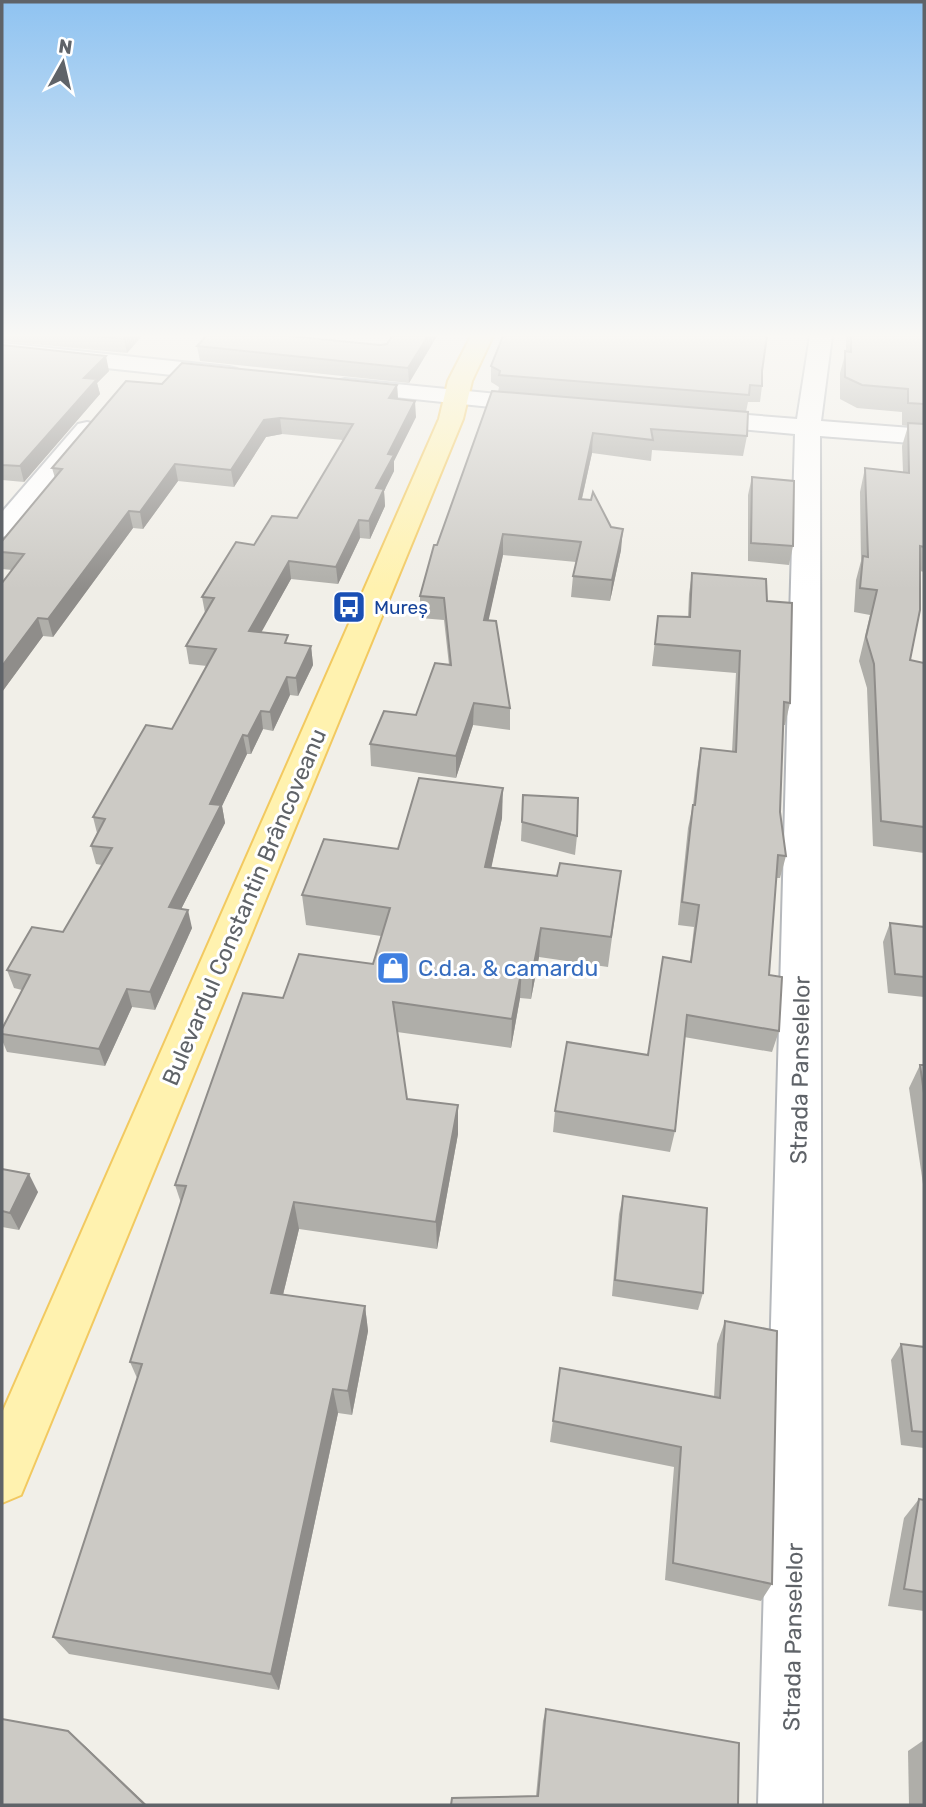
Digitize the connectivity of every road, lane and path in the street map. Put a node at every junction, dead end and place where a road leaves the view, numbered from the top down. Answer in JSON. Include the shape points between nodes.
{"nodes":[{"id":1,"x":94,"y":420,"type":"edge"},
{"id":2,"x":450,"y":420,"type":"edge"},
{"id":3,"x":726,"y":420,"type":"edge"},
{"id":4,"x":809,"y":420,"type":"edge"},
{"id":5,"x":808,"y":427,"type":"junction"},
{"id":6,"x":924,"y":437,"type":"edge"},
{"id":7,"x":2,"y":529,"type":"edge"},
{"id":8,"x":2,"y":1476,"type":"edge"},
{"id":9,"x":790,"y":1805,"type":"edge"}],
"edges":[{"from":1,"to":7,"type":"street"},
{"from":2,"to":8,"type":"main road","name":"Bulevardul Constantin Brâncoveanu"},
{"from":3,"to":5,"type":"street"},
{"from":4,"to":5,"type":"street","name":"Strada Panselelor"},
{"from":5,"to":6,"type":"street"},
{"from":5,"to":9,"type":"street","name":"Strada Panselelor"}]}
